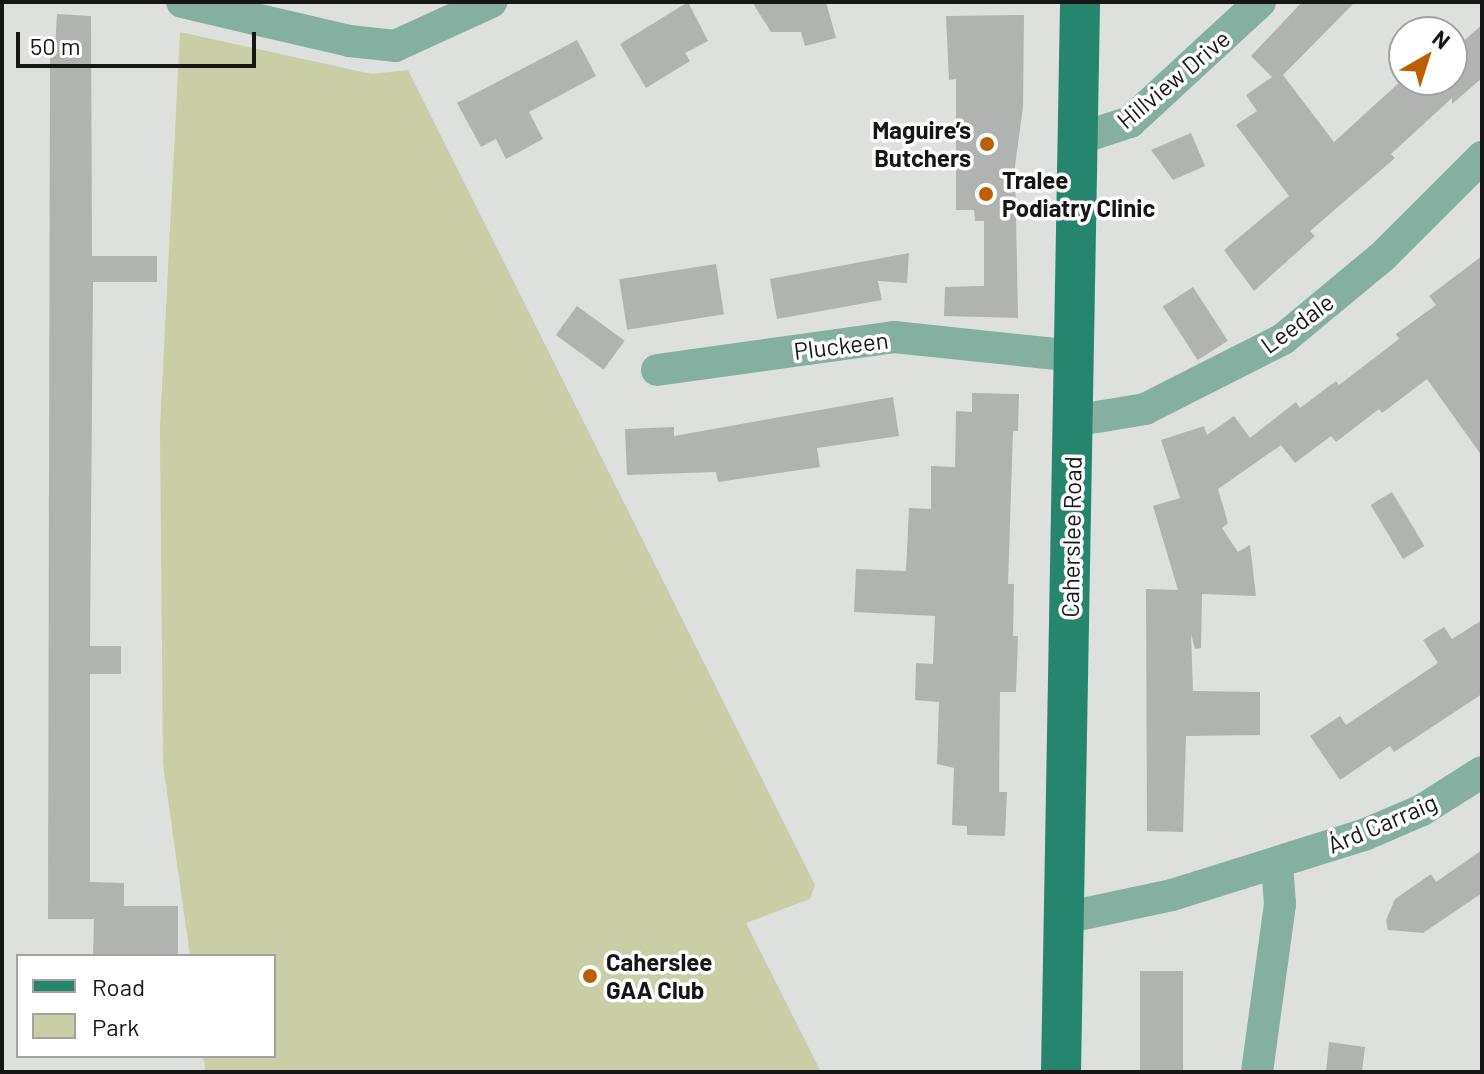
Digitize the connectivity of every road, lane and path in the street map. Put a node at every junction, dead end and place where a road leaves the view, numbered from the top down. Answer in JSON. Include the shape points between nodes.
{"nodes":[{"id":1,"x":182,"y":2,"type":"edge"},
{"id":2,"x":491,"y":2,"type":"edge"},
{"id":3,"x":1080,"y":2,"type":"edge"},
{"id":4,"x":1260,"y":2,"type":"edge"},
{"id":5,"x":1078,"y":139,"type":"junction"},
{"id":6,"x":1482,"y":157,"type":"edge"},
{"id":7,"x":1074,"y":356,"type":"junction"},
{"id":8,"x":657,"y":370,"type":"dead end"},
{"id":9,"x":1073,"y":421,"type":"junction"},
{"id":10,"x":1482,"y":772,"type":"edge"},
{"id":11,"x":1277,"y":864,"type":"junction"},
{"id":12,"x":1064,"y":918,"type":"junction"},
{"id":13,"x":1061,"y":1072,"type":"edge"},
{"id":14,"x":1257,"y":1072,"type":"edge"}],
"edges":[{"from":1,"to":2,"type":"street","via":[[349,41],[395,46]]},
{"from":3,"to":5,"type":"main road","name":"Caherslee Road"},
{"from":4,"to":5,"type":"street","name":"Hillview Drive","via":[[1130,122]]},
{"from":5,"to":7,"type":"main road","name":"Caherslee Road"},
{"from":6,"to":9,"type":"street","name":"Leedale","via":[[1384,255],[1283,339],[1145,409]]},
{"from":7,"to":8,"type":"street","name":"Pluckeen","via":[[894,337]]},
{"from":7,"to":9,"type":"main road","name":"Caherslee Road"},
{"from":9,"to":12,"type":"main road","name":"Caherslee Road"},
{"from":10,"to":11,"type":"street","name":"Árd Carraig","via":[[1422,810]]},
{"from":11,"to":12,"type":"street","name":"Árd Carraig"},
{"from":11,"to":14,"type":"street","via":[[1280,904]]},
{"from":12,"to":13,"type":"main road","name":"Caherslee Road"}]}
